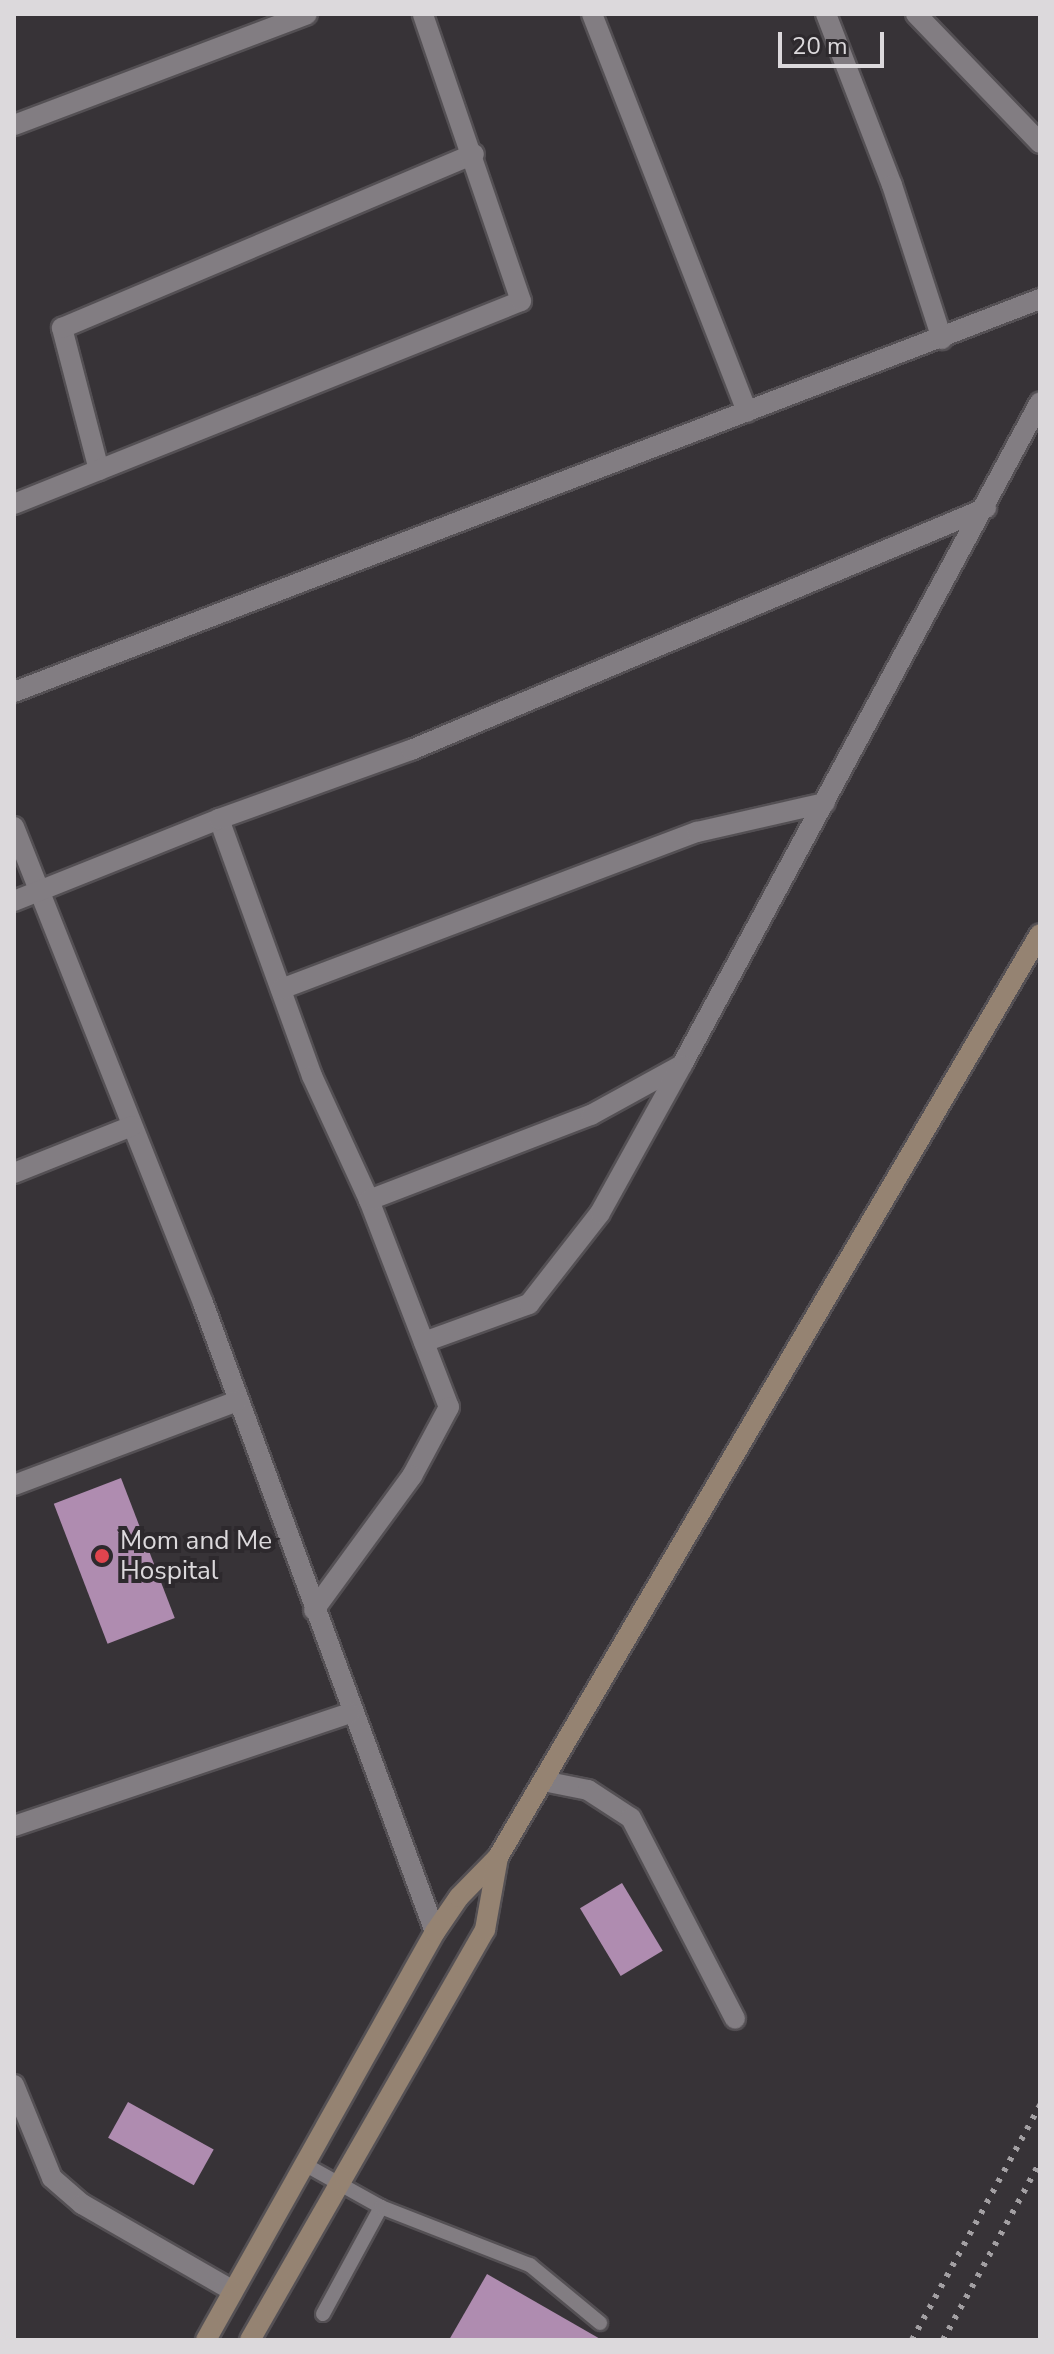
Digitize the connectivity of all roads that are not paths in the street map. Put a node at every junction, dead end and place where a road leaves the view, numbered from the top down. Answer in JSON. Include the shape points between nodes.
{"nodes":[{"id":1,"x":307,"y":14,"type":"edge"},
{"id":2,"x":423,"y":14,"type":"edge"},
{"id":3,"x":592,"y":14,"type":"edge"},
{"id":4,"x":826,"y":14,"type":"edge"},
{"id":5,"x":916,"y":14,"type":"edge"},
{"id":6,"x":14,"y":125,"type":"edge"},
{"id":7,"x":1040,"y":143,"type":"edge"},
{"id":8,"x":474,"y":154,"type":"junction"},
{"id":9,"x":1040,"y":299,"type":"edge"},
{"id":10,"x":942,"y":339,"type":"junction"},
{"id":11,"x":1040,"y":402,"type":"edge"},
{"id":12,"x":747,"y":412,"type":"junction"},
{"id":13,"x":99,"y":470,"type":"junction"},
{"id":14,"x":14,"y":504,"type":"edge"},
{"id":15,"x":986,"y":508,"type":"junction"},
{"id":16,"x":14,"y":692,"type":"edge"},
{"id":17,"x":825,"y":803,"type":"junction"},
{"id":18,"x":219,"y":819,"type":"junction"},
{"id":19,"x":14,"y":827,"type":"edge"},
{"id":20,"x":40,"y":892,"type":"junction"},
{"id":21,"x":14,"y":901,"type":"edge"},
{"id":22,"x":1040,"y":934,"type":"edge"},
{"id":23,"x":281,"y":989,"type":"junction"},
{"id":24,"x":682,"y":1065,"type":"junction"},
{"id":25,"x":132,"y":1126,"type":"junction"},
{"id":26,"x":14,"y":1173,"type":"edge"},
{"id":27,"x":369,"y":1200,"type":"junction"},
{"id":28,"x":424,"y":1342,"type":"junction"},
{"id":29,"x":238,"y":1401,"type":"junction"},
{"id":30,"x":14,"y":1485,"type":"edge"},
{"id":31,"x":314,"y":1610,"type":"junction"},
{"id":32,"x":350,"y":1713,"type":"junction"},
{"id":33,"x":543,"y":1781,"type":"junction"},
{"id":34,"x":14,"y":1826,"type":"edge"},
{"id":35,"x":498,"y":1857,"type":"junction"},
{"id":36,"x":435,"y":1932,"type":"junction"},
{"id":37,"x":735,"y":2019,"type":"dead end"},
{"id":38,"x":14,"y":2085,"type":"edge"},
{"id":39,"x":304,"y":2164,"type":"junction"},
{"id":40,"x":338,"y":2185,"type":"junction"},
{"id":41,"x":381,"y":2207,"type":"junction"},
{"id":42,"x":233,"y":2291,"type":"junction"},
{"id":43,"x":323,"y":2314,"type":"dead end"},
{"id":44,"x":600,"y":2323,"type":"dead end"},
{"id":45,"x":206,"y":2340,"type":"edge"},
{"id":46,"x":250,"y":2340,"type":"edge"}],
"edges":[{"from":1,"to":6,"type":"street"},
{"from":2,"to":8,"type":"street"},
{"from":3,"to":12,"type":"street"},
{"from":4,"to":10,"type":"street","via":[[892,185]]},
{"from":5,"to":7,"type":"street"},
{"from":8,"to":13,"type":"street","via":[[62,328]]},
{"from":8,"to":13,"type":"street","via":[[521,301]]},
{"from":9,"to":10,"type":"street"},
{"from":10,"to":12,"type":"street"},
{"from":11,"to":15,"type":"street"},
{"from":12,"to":16,"type":"street"},
{"from":13,"to":14,"type":"street"},
{"from":15,"to":17,"type":"street"},
{"from":15,"to":18,"type":"street","via":[[411,750]]},
{"from":17,"to":23,"type":"street","via":[[697,832]]},
{"from":17,"to":24,"type":"street"},
{"from":18,"to":20,"type":"street"},
{"from":18,"to":23,"type":"street"},
{"from":19,"to":20,"type":"street"},
{"from":20,"to":21,"type":"street"},
{"from":20,"to":25,"type":"street"},
{"from":22,"to":33,"type":"street"},
{"from":23,"to":27,"type":"street","via":[[312,1076]]},
{"from":24,"to":27,"type":"street","via":[[591,1115]]},
{"from":24,"to":28,"type":"street","via":[[600,1213],[529,1304]]},
{"from":25,"to":26,"type":"street"},
{"from":25,"to":29,"type":"street"},
{"from":27,"to":28,"type":"street"},
{"from":28,"to":31,"type":"street","via":[[449,1407],[412,1476]]},
{"from":29,"to":30,"type":"street"},
{"from":29,"to":31,"type":"street"},
{"from":31,"to":32,"type":"street"},
{"from":32,"to":34,"type":"street"},
{"from":32,"to":36,"type":"street"},
{"from":33,"to":35,"type":"street"},
{"from":33,"to":37,"type":"street","via":[[588,1790],[631,1818]]},
{"from":35,"to":36,"type":"street","via":[[459,1897]]},
{"from":35,"to":40,"type":"street","via":[[485,1930]]},
{"from":36,"to":39,"type":"street"},
{"from":38,"to":42,"type":"street","via":[[52,2178],[82,2204]]},
{"from":39,"to":40,"type":"lane"},
{"from":39,"to":42,"type":"street"},
{"from":40,"to":41,"type":"lane"},
{"from":40,"to":46,"type":"street"},
{"from":41,"to":43,"type":"lane"},
{"from":41,"to":44,"type":"lane","via":[[530,2265]]},
{"from":42,"to":45,"type":"street"}]}
